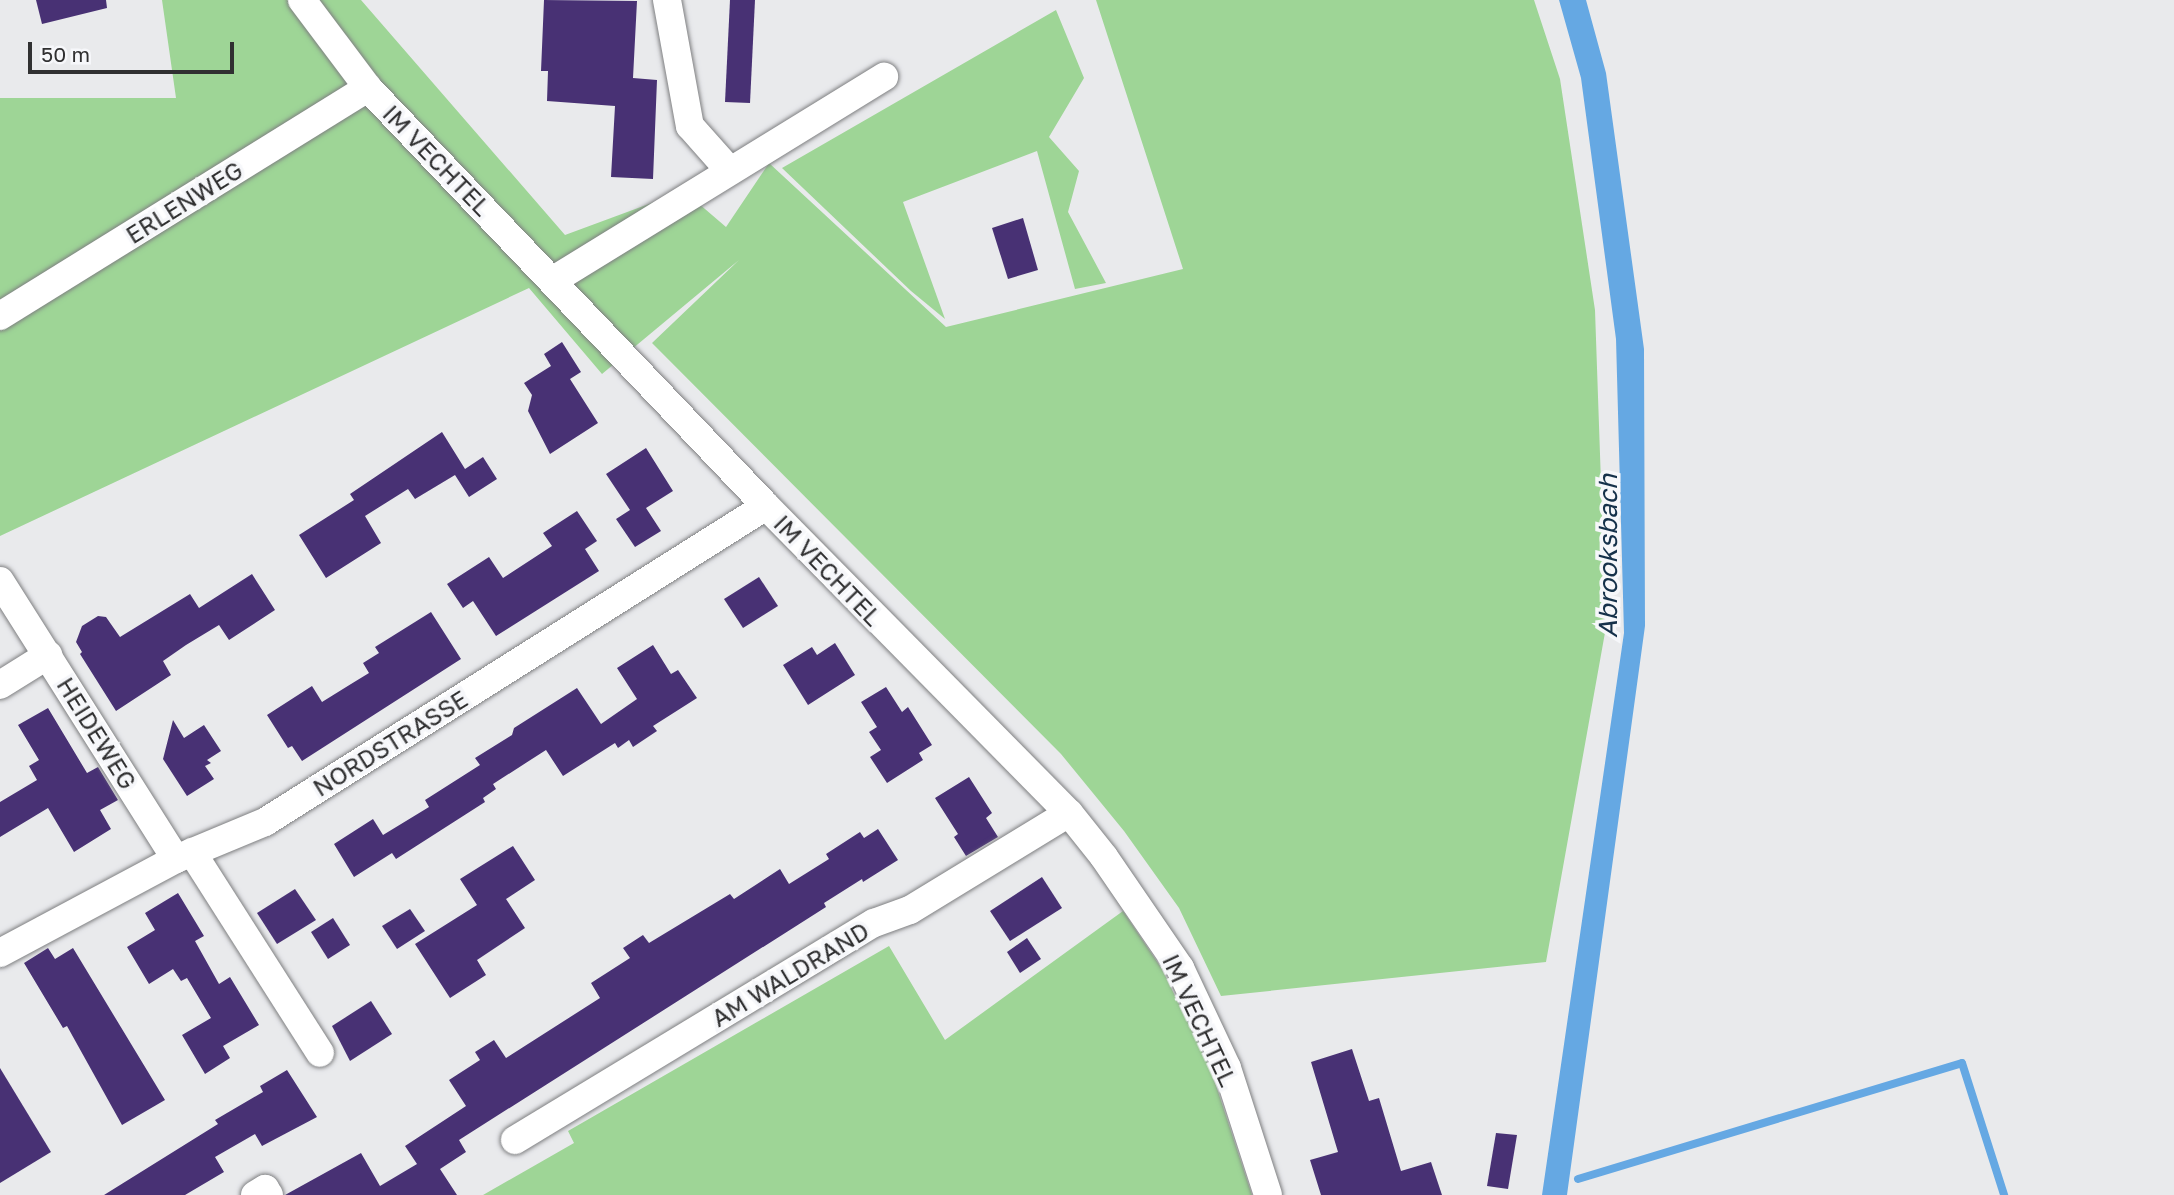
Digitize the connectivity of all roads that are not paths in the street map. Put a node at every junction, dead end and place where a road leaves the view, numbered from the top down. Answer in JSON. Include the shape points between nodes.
{"nodes":[{"id":1,"x":302,"y":0,"type":"edge"},
{"id":2,"x":667,"y":0,"type":"edge"},
{"id":3,"x":884,"y":78,"type":"dead end"},
{"id":4,"x":368,"y":88,"type":"junction"},
{"id":5,"x":730,"y":172,"type":"junction"},
{"id":6,"x":552,"y":281,"type":"junction"},
{"id":7,"x":0,"y":317,"type":"edge"},
{"id":8,"x":766,"y":506,"type":"junction"},
{"id":9,"x":0,"y":581,"type":"edge"},
{"id":10,"x":48,"y":655,"type":"junction"},
{"id":11,"x":0,"y":685,"type":"edge"},
{"id":12,"x":1069,"y":813,"type":"junction"},
{"id":13,"x":184,"y":856,"type":"junction"},
{"id":14,"x":0,"y":953,"type":"edge"},
{"id":15,"x":320,"y":1053,"type":"dead end"},
{"id":16,"x":515,"y":1140,"type":"dead end"},
{"id":17,"x":255,"y":1195,"type":"edge"},
{"id":18,"x":269,"y":1195,"type":"edge"},
{"id":19,"x":1268,"y":1195,"type":"edge"}],
"edges":[{"from":1,"to":4,"type":"street","name":"IM VECHTEL"},
{"from":2,"to":5,"type":"street","via":[[690,126]]},
{"from":3,"to":5,"type":"street"},
{"from":4,"to":6,"type":"street","name":"IM VECHTEL"},
{"from":4,"to":7,"type":"street","name":"ERLENWEG"},
{"from":5,"to":6,"type":"street"},
{"from":6,"to":8,"type":"street","name":"IM VECHTEL"},
{"from":8,"to":12,"type":"street","name":"IM VECHTEL"},
{"from":8,"to":13,"type":"street","name":"NORDSTRASSE","via":[[265,822]]},
{"from":9,"to":10,"type":"street"},
{"from":10,"to":11,"type":"street","name":"HEIDEWEG"},
{"from":10,"to":13,"type":"street","name":"HEIDEWEG"},
{"from":12,"to":16,"type":"street","name":"AM WALDRAND","via":[[910,910],[873,923]]},
{"from":12,"to":19,"type":"street","name":"IM VECHTEL","via":[[1180,968],[1227,1068]]},
{"from":13,"to":14,"type":"street","name":"NORDSTRASSE"},
{"from":13,"to":15,"type":"street","name":"HEIDEWEG"},
{"from":17,"to":18,"type":"street","via":[[265,1189]]}]}
